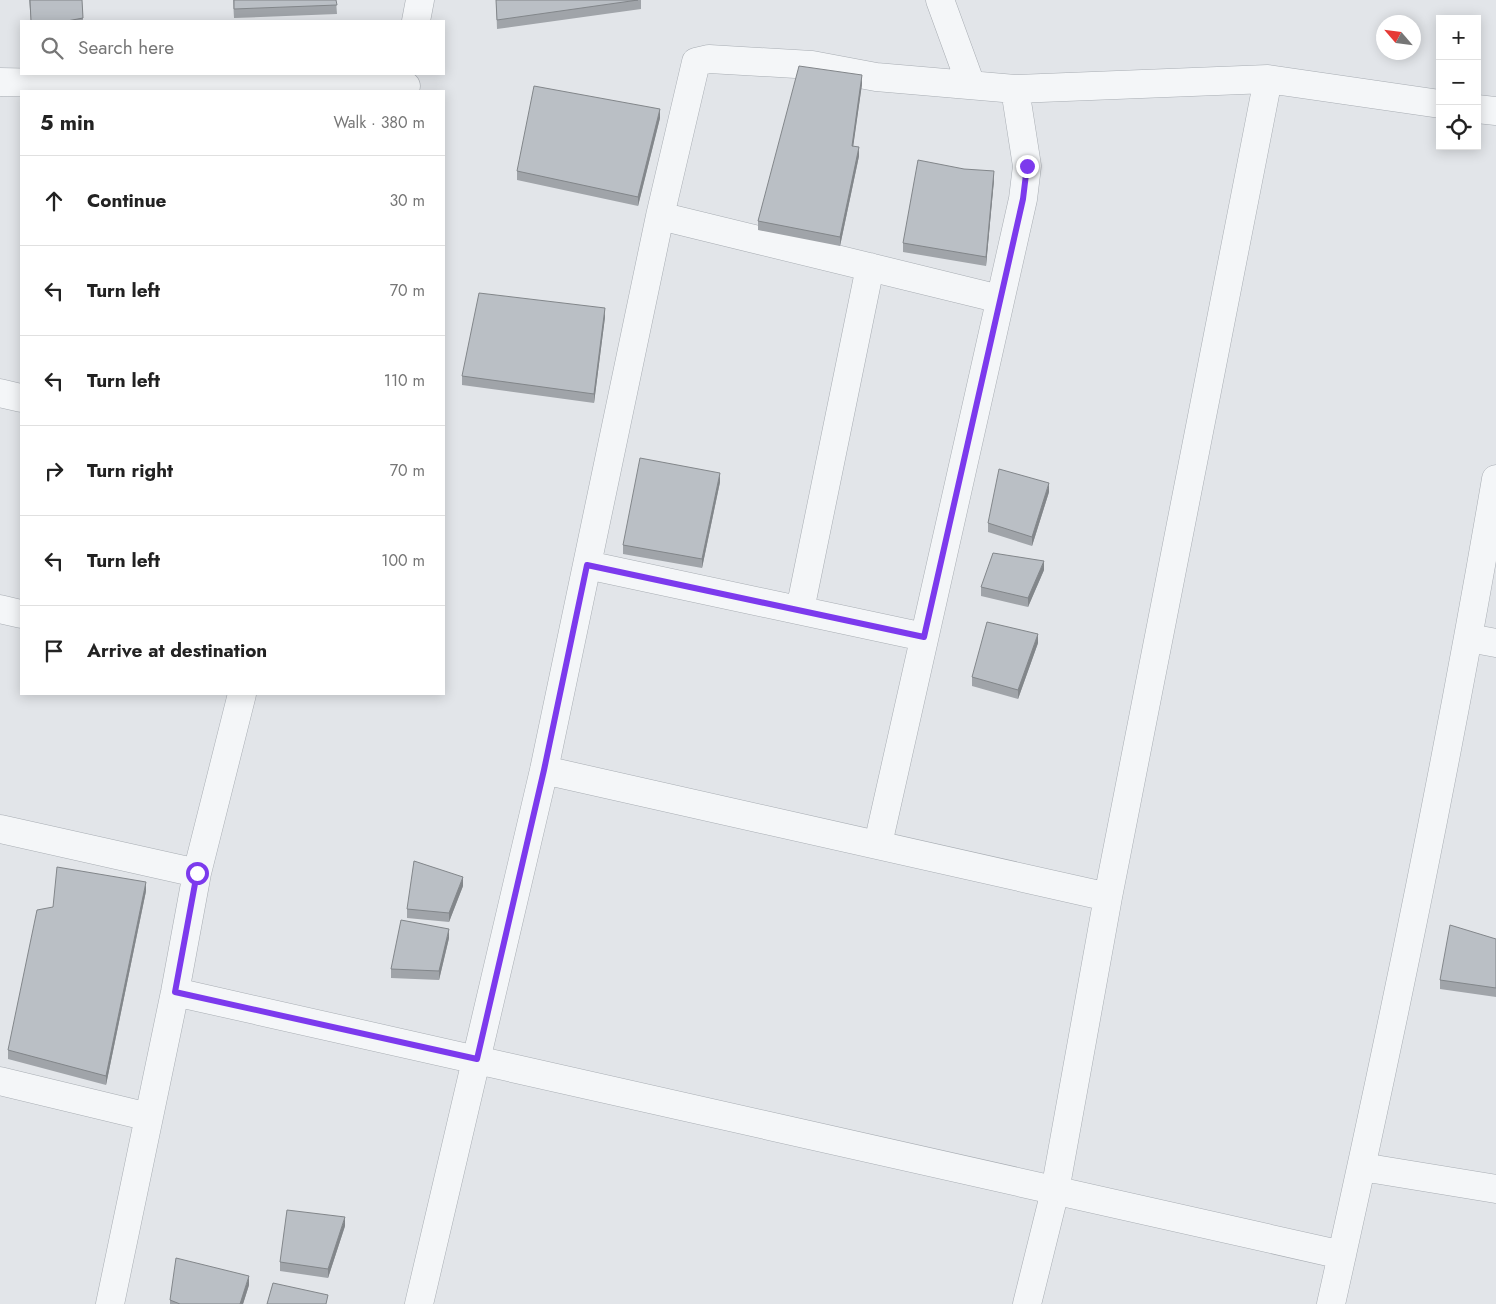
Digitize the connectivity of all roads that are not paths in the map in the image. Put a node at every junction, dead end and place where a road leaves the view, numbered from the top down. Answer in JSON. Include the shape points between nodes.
{"nodes":[{"id":1,"x":420,"y":0,"type":"edge"},
{"id":2,"x":940,"y":0,"type":"edge"},
{"id":3,"x":416,"y":20,"type":"edge"},
{"id":4,"x":1268,"y":79,"type":"junction"},
{"id":5,"x":0,"y":82,"type":"edge"},
{"id":6,"x":406,"y":84,"type":"edge"},
{"id":7,"x":971,"y":85,"type":"junction"},
{"id":8,"x":1015,"y":90,"type":"junction"},
{"id":9,"x":1436,"y":103,"type":"edge"},
{"id":10,"x":1481,"y":110,"type":"edge"},
{"id":11,"x":1496,"y":112,"type":"edge"},
{"id":12,"x":660,"y":216,"type":"junction"},
{"id":13,"x":870,"y":267,"type":"junction"},
{"id":14,"x":1000,"y":299,"type":"junction"},
{"id":15,"x":0,"y":393,"type":"edge"},
{"id":16,"x":20,"y":398,"type":"edge"},
{"id":17,"x":1496,"y":480,"type":"edge"},
{"id":18,"x":587,"y":565,"type":"junction"},
{"id":19,"x":0,"y":609,"type":"edge"},
{"id":20,"x":800,"y":610,"type":"junction"},
{"id":21,"x":20,"y":614,"type":"edge"},
{"id":22,"x":924,"y":637,"type":"junction"},
{"id":23,"x":1469,"y":638,"type":"junction"},
{"id":24,"x":1496,"y":643,"type":"edge"},
{"id":25,"x":242,"y":695,"type":"edge"},
{"id":26,"x":544,"y":770,"type":"junction"},
{"id":27,"x":0,"y":829,"type":"edge"},
{"id":28,"x":878,"y":844,"type":"junction"},
{"id":29,"x":197,"y":873,"type":"junction"},
{"id":30,"x":1108,"y":897,"type":"junction"},
{"id":31,"x":175,"y":992,"type":"junction"},
{"id":32,"x":477,"y":1059,"type":"junction"},
{"id":33,"x":0,"y":1082,"type":"edge"},
{"id":34,"x":149,"y":1117,"type":"junction"},
{"id":35,"x":1362,"y":1166,"type":"junction"},
{"id":36,"x":1496,"y":1189,"type":"edge"},
{"id":37,"x":1055,"y":1191,"type":"junction"},
{"id":38,"x":1342,"y":1255,"type":"junction"},
{"id":39,"x":110,"y":1304,"type":"edge"},
{"id":40,"x":420,"y":1304,"type":"edge"},
{"id":41,"x":1027,"y":1304,"type":"edge"},
{"id":42,"x":1331,"y":1304,"type":"edge"}],
"edges":[{"from":1,"to":3,"type":"street"},
{"from":2,"to":7,"type":"street"},
{"from":4,"to":8,"type":"street"},
{"from":4,"to":9,"type":"street"},
{"from":4,"to":30,"type":"street"},
{"from":5,"to":6,"type":"street","via":[[292,88]]},
{"from":7,"to":8,"type":"street"},
{"from":7,"to":12,"type":"street","via":[[876,77],[812,65],[709,59],[696,62]]},
{"from":8,"to":14,"type":"street","via":[[1027,166],[1023,199]]},
{"from":10,"to":11,"type":"street"},
{"from":12,"to":13,"type":"street"},
{"from":12,"to":18,"type":"street"},
{"from":13,"to":14,"type":"street"},
{"from":13,"to":20,"type":"street"},
{"from":14,"to":22,"type":"street"},
{"from":15,"to":16,"type":"street"},
{"from":17,"to":23,"type":"street"},
{"from":18,"to":20,"type":"street"},
{"from":18,"to":26,"type":"street"},
{"from":19,"to":21,"type":"street"},
{"from":20,"to":22,"type":"street"},
{"from":22,"to":28,"type":"street"},
{"from":23,"to":24,"type":"street"},
{"from":23,"to":35,"type":"street"},
{"from":25,"to":29,"type":"street"},
{"from":26,"to":28,"type":"street"},
{"from":26,"to":32,"type":"street"},
{"from":27,"to":29,"type":"street"},
{"from":28,"to":30,"type":"street"},
{"from":29,"to":31,"type":"street"},
{"from":30,"to":37,"type":"street"},
{"from":31,"to":32,"type":"street"},
{"from":31,"to":34,"type":"street"},
{"from":32,"to":37,"type":"street"},
{"from":32,"to":40,"type":"street"},
{"from":33,"to":34,"type":"street"},
{"from":34,"to":39,"type":"street"},
{"from":35,"to":36,"type":"street"},
{"from":35,"to":38,"type":"street"},
{"from":37,"to":38,"type":"street"},
{"from":37,"to":41,"type":"street"},
{"from":38,"to":42,"type":"street"}]}
